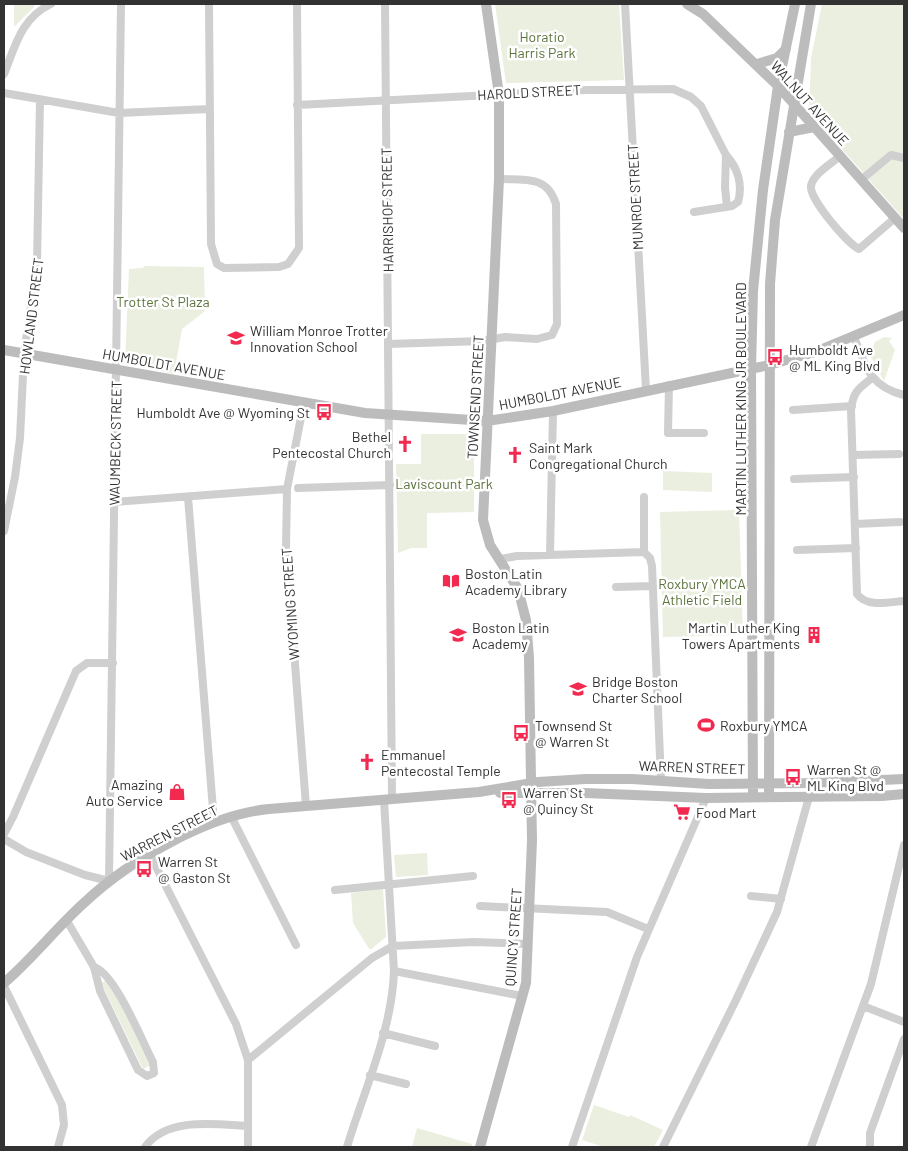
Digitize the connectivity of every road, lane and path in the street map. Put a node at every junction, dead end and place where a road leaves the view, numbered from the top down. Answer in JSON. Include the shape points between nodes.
{"nodes":[{"id":1,"x":51,"y":4,"type":"edge"},
{"id":2,"x":121,"y":4,"type":"edge"},
{"id":3,"x":209,"y":4,"type":"edge"},
{"id":4,"x":297,"y":4,"type":"edge"},
{"id":5,"x":385,"y":4,"type":"edge"},
{"id":6,"x":486,"y":4,"type":"edge"},
{"id":7,"x":625,"y":4,"type":"edge"},
{"id":8,"x":687,"y":4,"type":"edge"},
{"id":9,"x":795,"y":4,"type":"edge"},
{"id":10,"x":811,"y":4,"type":"edge"},
{"id":11,"x":787,"y":49,"type":"junction"},
{"id":12,"x":757,"y":64,"type":"junction"},
{"id":13,"x":4,"y":74,"type":"edge"},
{"id":14,"x":778,"y":86,"type":"junction"},
{"id":15,"x":629,"y":88,"type":"junction"},
{"id":16,"x":4,"y":93,"type":"edge"},
{"id":17,"x":499,"y":95,"type":"junction"},
{"id":18,"x":40,"y":100,"type":"junction"},
{"id":19,"x":386,"y":101,"type":"junction"},
{"id":20,"x":793,"y":102,"type":"junction"},
{"id":21,"x":297,"y":105,"type":"junction"},
{"id":22,"x":209,"y":109,"type":"junction"},
{"id":23,"x":119,"y":112,"type":"junction"},
{"id":24,"x":814,"y":127,"type":"junction"},
{"id":25,"x":788,"y":132,"type":"junction"},
{"id":26,"x":726,"y":155,"type":"junction"},
{"id":27,"x":840,"y":156,"type":"junction"},
{"id":28,"x":904,"y":158,"type":"edge"},
{"id":29,"x":499,"y":179,"type":"junction"},
{"id":30,"x":861,"y":180,"type":"junction"},
{"id":31,"x":727,"y":207,"type":"junction"},
{"id":32,"x":694,"y":212,"type":"dead end"},
{"id":33,"x":895,"y":218,"type":"junction"},
{"id":34,"x":904,"y":228,"type":"edge"},
{"id":35,"x":904,"y":315,"type":"edge"},
{"id":36,"x":854,"y":337,"type":"junction"},
{"id":37,"x":493,"y":338,"type":"junction"},
{"id":38,"x":388,"y":344,"type":"junction"},
{"id":39,"x":4,"y":350,"type":"edge"},
{"id":40,"x":24,"y":354,"type":"junction"},
{"id":41,"x":769,"y":365,"type":"junction"},
{"id":42,"x":116,"y":369,"type":"junction"},
{"id":43,"x":751,"y":369,"type":"junction"},
{"id":44,"x":872,"y":378,"type":"junction"},
{"id":45,"x":669,"y":385,"type":"junction"},
{"id":46,"x":646,"y":390,"type":"junction"},
{"id":47,"x":904,"y":395,"type":"edge"},
{"id":48,"x":304,"y":402,"type":"junction"},
{"id":49,"x":852,"y":406,"type":"junction"},
{"id":50,"x":794,"y":410,"type":"dead end"},
{"id":51,"x":553,"y":411,"type":"junction"},
{"id":52,"x":389,"y":416,"type":"junction"},
{"id":53,"x":488,"y":421,"type":"junction"},
{"id":54,"x":704,"y":433,"type":"dead end"},
{"id":55,"x":899,"y":454,"type":"dead end"},
{"id":56,"x":853,"y":455,"type":"junction"},
{"id":57,"x":854,"y":478,"type":"junction"},
{"id":58,"x":794,"y":479,"type":"dead end"},
{"id":59,"x":390,"y":485,"type":"junction"},
{"id":60,"x":298,"y":488,"type":"dead end"},
{"id":61,"x":287,"y":489,"type":"junction"},
{"id":62,"x":188,"y":497,"type":"junction"},
{"id":63,"x":644,"y":497,"type":"dead end"},
{"id":64,"x":114,"y":502,"type":"junction"},
{"id":65,"x":900,"y":522,"type":"dead end"},
{"id":66,"x":855,"y":524,"type":"junction"},
{"id":67,"x":4,"y":530,"type":"edge"},
{"id":68,"x":856,"y":548,"type":"junction"},
{"id":69,"x":797,"y":550,"type":"dead end"},
{"id":70,"x":644,"y":552,"type":"junction"},
{"id":71,"x":550,"y":555,"type":"junction"},
{"id":72,"x":500,"y":559,"type":"junction"},
{"id":73,"x":653,"y":586,"type":"junction"},
{"id":74,"x":616,"y":587,"type":"dead end"},
{"id":75,"x":904,"y":601,"type":"edge"},
{"id":76,"x":113,"y":663,"type":"junction"},
{"id":77,"x":904,"y":779,"type":"edge"},
{"id":78,"x":661,"y":781,"type":"junction"},
{"id":79,"x":530,"y":783,"type":"junction"},
{"id":80,"x":753,"y":783,"type":"junction"},
{"id":81,"x":769,"y":783,"type":"junction"},
{"id":82,"x":479,"y":792,"type":"junction"},
{"id":83,"x":531,"y":794,"type":"junction"},
{"id":84,"x":904,"y":794,"type":"edge"},
{"id":85,"x":768,"y":797,"type":"junction"},
{"id":86,"x":706,"y":798,"type":"junction"},
{"id":87,"x":753,"y":798,"type":"junction"},
{"id":88,"x":809,"y":798,"type":"junction"},
{"id":89,"x":388,"y":799,"type":"junction"},
{"id":90,"x":306,"y":806,"type":"junction"},
{"id":91,"x":231,"y":816,"type":"junction"},
{"id":92,"x":214,"y":822,"type":"junction"},
{"id":93,"x":4,"y":834,"type":"edge"},
{"id":94,"x":4,"y":839,"type":"edge"},
{"id":95,"x":904,"y":845,"type":"edge"},
{"id":96,"x":150,"y":855,"type":"junction"},
{"id":97,"x":473,"y":876,"type":"dead end"},
{"id":98,"x":109,"y":882,"type":"junction"},
{"id":99,"x":389,"y":885,"type":"junction"},
{"id":100,"x":335,"y":890,"type":"dead end"},
{"id":101,"x":752,"y":896,"type":"dead end"},
{"id":102,"x":781,"y":900,"type":"junction"},
{"id":103,"x":480,"y":906,"type":"dead end"},
{"id":104,"x":529,"y":906,"type":"junction"},
{"id":105,"x":67,"y":921,"type":"junction"},
{"id":106,"x":648,"y":929,"type":"junction"},
{"id":107,"x":528,"y":944,"type":"junction"},
{"id":108,"x":296,"y":945,"type":"dead end"},
{"id":109,"x":393,"y":946,"type":"junction"},
{"id":110,"x":94,"y":967,"type":"junction"},
{"id":111,"x":394,"y":970,"type":"junction"},
{"id":112,"x":4,"y":985,"type":"edge"},
{"id":113,"x":522,"y":996,"type":"junction"},
{"id":114,"x":863,"y":1006,"type":"junction"},
{"id":115,"x":904,"y":1022,"type":"edge"},
{"id":116,"x":383,"y":1033,"type":"junction"},
{"id":117,"x":904,"y":1039,"type":"edge"},
{"id":118,"x":436,"y":1046,"type":"dead end"},
{"id":119,"x":248,"y":1060,"type":"junction"},
{"id":120,"x":370,"y":1075,"type":"junction"},
{"id":121,"x":406,"y":1084,"type":"dead end"},
{"id":122,"x":247,"y":1126,"type":"junction"},
{"id":123,"x":58,"y":1147,"type":"edge"},
{"id":124,"x":145,"y":1147,"type":"edge"},
{"id":125,"x":248,"y":1147,"type":"edge"},
{"id":126,"x":347,"y":1147,"type":"edge"},
{"id":127,"x":480,"y":1147,"type":"edge"},
{"id":128,"x":572,"y":1147,"type":"edge"},
{"id":129,"x":663,"y":1147,"type":"edge"},
{"id":130,"x":811,"y":1147,"type":"edge"},
{"id":131,"x":870,"y":1147,"type":"edge"}],
"edges":[{"from":1,"to":13,"type":"street","via":[[22,29]]},
{"from":2,"to":23,"type":"street","name":"WAUMBECK STREET"},
{"from":3,"to":22,"type":"street"},
{"from":4,"to":21,"type":"street"},
{"from":5,"to":19,"type":"street","name":"HARRISHOF STREET"},
{"from":6,"to":17,"type":"main road","name":"TOWNSEND STREET"},
{"from":7,"to":15,"type":"street","name":"MUNROE STREET"},
{"from":8,"to":12,"type":"main road","name":"WALNUT AVENUE","via":[[703,14]]},
{"from":9,"to":11,"type":"main road","name":"MARTIN LUTHER KING JR BOULEVARD"},
{"from":10,"to":20,"type":"main road","name":"MARTIN LUTHER KING JR BOULEVARD"},
{"from":11,"to":12,"type":"main road","via":[[777,58]]},
{"from":11,"to":14,"type":"main road","name":"MARTIN LUTHER KING JR BOULEVARD"},
{"from":12,"to":14,"type":"main road","name":"WALNUT AVENUE"},
{"from":14,"to":20,"type":"main road","name":"WALNUT AVENUE"},
{"from":14,"to":43,"type":"main road","name":"MARTIN LUTHER KING JR BOULEVARD","via":[[759,219]]},
{"from":15,"to":17,"type":"street","name":"HAROLD STREET"},
{"from":15,"to":26,"type":"street","name":"HAROLD STREET","via":[[673,89],[691,97],[710,121]]},
{"from":15,"to":46,"type":"street","name":"MUNROE STREET"},
{"from":16,"to":18,"type":"street"},
{"from":17,"to":19,"type":"street","name":"HAROLD STREET"},
{"from":17,"to":29,"type":"main road","name":"TOWNSEND STREET"},
{"from":18,"to":23,"type":"street"},
{"from":18,"to":40,"type":"street","name":"HOWLAND STREET","via":[[39,238]]},
{"from":19,"to":21,"type":"street","name":"HAROLD STREET"},
{"from":19,"to":38,"type":"street","name":"HARRISHOF STREET"},
{"from":20,"to":24,"type":"main road","name":"WALNUT AVENUE"},
{"from":20,"to":25,"type":"main road","name":"MARTIN LUTHER KING JR BOULEVARD"},
{"from":21,"to":22,"type":"street","via":[[299,248],[288,264],[279,267],[224,268],[214,258],[211,244]]},
{"from":22,"to":23,"type":"street"},
{"from":23,"to":42,"type":"street","name":"WAUMBECK STREET"},
{"from":24,"to":25,"type":"main road"},
{"from":24,"to":27,"type":"main road","name":"WALNUT AVENUE"},
{"from":25,"to":41,"type":"main road","name":"MARTIN LUTHER KING JR BOULEVARD","via":[[775,220]]},
{"from":26,"to":31,"type":"street","name":"HAROLD STREET"},
{"from":26,"to":31,"type":"street","name":"HAROLD STREET","via":[[736,168],[740,195],[738,202]]},
{"from":27,"to":30,"type":"main road","name":"WALNUT AVENUE"},
{"from":27,"to":33,"type":"street","via":[[814,178],[811,187],[813,198],[849,242],[860,248],[866,245]]},
{"from":28,"to":30,"type":"street","via":[[891,155]]},
{"from":29,"to":37,"type":"main road","name":"TOWNSEND STREET"},
{"from":29,"to":37,"type":"street","via":[[538,182],[553,193],[556,204],[558,324],[547,338]]},
{"from":30,"to":33,"type":"main road","name":"WALNUT AVENUE"},
{"from":31,"to":32,"type":"street"},
{"from":33,"to":34,"type":"main road","name":"WALNUT AVENUE"},
{"from":35,"to":36,"type":"main road","name":"HUMBOLDT AVENUE"},
{"from":36,"to":41,"type":"main road","name":"HUMBOLDT AVENUE"},
{"from":36,"to":44,"type":"street"},
{"from":37,"to":38,"type":"street"},
{"from":37,"to":53,"type":"main road","name":"TOWNSEND STREET"},
{"from":38,"to":52,"type":"street","name":"HARRISHOF STREET"},
{"from":39,"to":40,"type":"main road","name":"HUMBOLDT AVENUE"},
{"from":40,"to":42,"type":"main road","name":"HUMBOLDT AVENUE"},
{"from":40,"to":67,"type":"street","name":"HOWLAND STREET","via":[[20,438]]},
{"from":41,"to":43,"type":"main road","name":"HUMBOLDT AVENUE"},
{"from":41,"to":81,"type":"main road","name":"MARTIN LUTHER KING JR BOULEVARD"},
{"from":42,"to":48,"type":"main road","name":"HUMBOLDT AVENUE"},
{"from":42,"to":64,"type":"street","name":"WAUMBECK STREET"},
{"from":43,"to":45,"type":"main road","name":"HUMBOLDT AVENUE"},
{"from":43,"to":80,"type":"main road","name":"MARTIN LUTHER KING JR BOULEVARD"},
{"from":44,"to":47,"type":"street","via":[[884,389]]},
{"from":44,"to":49,"type":"street","via":[[856,391]]},
{"from":45,"to":46,"type":"main road","name":"HUMBOLDT AVENUE"},
{"from":45,"to":54,"type":"street","via":[[668,433]]},
{"from":46,"to":51,"type":"main road","name":"HUMBOLDT AVENUE"},
{"from":48,"to":52,"type":"main road","name":"HUMBOLDT AVENUE"},
{"from":48,"to":61,"type":"street","name":"WYOMING STREET"},
{"from":49,"to":50,"type":"street"},
{"from":49,"to":56,"type":"street"},
{"from":51,"to":53,"type":"main road","name":"HUMBOLDT AVENUE"},
{"from":51,"to":71,"type":"street"},
{"from":52,"to":53,"type":"main road","name":"HUMBOLDT AVENUE"},
{"from":52,"to":59,"type":"street","name":"HARRISHOF STREET"},
{"from":53,"to":72,"type":"main road","name":"TOWNSEND STREET","via":[[484,520],[490,545]]},
{"from":55,"to":56,"type":"street"},
{"from":56,"to":57,"type":"street"},
{"from":57,"to":58,"type":"street"},
{"from":57,"to":66,"type":"street"},
{"from":59,"to":60,"type":"street"},
{"from":59,"to":89,"type":"street","name":"HARRISHOF STREET"},
{"from":61,"to":62,"type":"street"},
{"from":61,"to":90,"type":"street","name":"WYOMING STREET","via":[[286,574]]},
{"from":62,"to":64,"type":"street"},
{"from":62,"to":92,"type":"street"},
{"from":63,"to":70,"type":"street"},
{"from":64,"to":76,"type":"street","name":"WAUMBECK STREET"},
{"from":65,"to":66,"type":"street"},
{"from":66,"to":68,"type":"street"},
{"from":68,"to":69,"type":"street"},
{"from":68,"to":75,"type":"street","via":[[857,594],[863,601]]},
{"from":70,"to":71,"type":"street"},
{"from":70,"to":73,"type":"street","via":[[652,562]]},
{"from":71,"to":72,"type":"street"},
{"from":72,"to":79,"type":"main road","name":"TOWNSEND STREET","via":[[518,590],[528,635]]},
{"from":73,"to":74,"type":"street"},
{"from":73,"to":78,"type":"street"},
{"from":76,"to":93,"type":"street","via":[[87,664],[76,671]]},
{"from":76,"to":98,"type":"street","name":"WAUMBECK STREET"},
{"from":77,"to":81,"type":"main road","name":"WARREN STREET"},
{"from":78,"to":79,"type":"main road","name":"WARREN STREET","via":[[604,778]]},
{"from":78,"to":80,"type":"main road","name":"WARREN STREET"},
{"from":79,"to":82,"type":"main road","name":"WARREN STREET"},
{"from":79,"to":83,"type":"main road","name":"QUINCY STREET"},
{"from":80,"to":81,"type":"main road","name":"WARREN STREET"},
{"from":80,"to":87,"type":"main road","name":"MARTIN LUTHER KING JR BOULEVARD"},
{"from":81,"to":85,"type":"main road","name":"MARTIN LUTHER KING JR BOULEVARD"},
{"from":82,"to":83,"type":"main road","name":"WARREN STREET"},
{"from":82,"to":89,"type":"main road","name":"WARREN STREET"},
{"from":83,"to":86,"type":"main road","name":"WARREN STREET"},
{"from":83,"to":104,"type":"main road","name":"QUINCY STREET"},
{"from":84,"to":88,"type":"main road","name":"WARREN STREET"},
{"from":85,"to":87,"type":"main road","name":"WARREN STREET"},
{"from":85,"to":88,"type":"main road","name":"WARREN STREET"},
{"from":86,"to":87,"type":"main road","name":"WARREN STREET"},
{"from":86,"to":106,"type":"street"},
{"from":88,"to":102,"type":"street"},
{"from":89,"to":90,"type":"main road","name":"WARREN STREET"},
{"from":89,"to":99,"type":"street","name":"HARRISHOF STREET"},
{"from":90,"to":91,"type":"main road","name":"WARREN STREET"},
{"from":91,"to":92,"type":"main road","name":"WARREN STREET"},
{"from":91,"to":108,"type":"street"},
{"from":92,"to":96,"type":"main road","name":"WARREN STREET"},
{"from":94,"to":98,"type":"street","via":[[26,852]]},
{"from":95,"to":114,"type":"street","via":[[874,974]]},
{"from":96,"to":98,"type":"main road","name":"WARREN STREET"},
{"from":96,"to":119,"type":"street","via":[[236,1024]]},
{"from":97,"to":99,"type":"street"},
{"from":98,"to":105,"type":"main road","name":"WARREN STREET"},
{"from":99,"to":100,"type":"street"},
{"from":99,"to":109,"type":"street","name":"HARRISHOF STREET"},
{"from":101,"to":102,"type":"street"},
{"from":102,"to":129,"type":"street"},
{"from":103,"to":104,"type":"street"},
{"from":104,"to":106,"type":"street","via":[[606,912]]},
{"from":104,"to":107,"type":"main road","name":"QUINCY STREET"},
{"from":105,"to":110,"type":"street"},
{"from":105,"to":112,"type":"main road","name":"WARREN STREET"},
{"from":106,"to":128,"type":"street"},
{"from":107,"to":109,"type":"street","via":[[474,942]]},
{"from":107,"to":113,"type":"main road","name":"QUINCY STREET"},
{"from":109,"to":111,"type":"street","name":"HARRISHOF STREET"},
{"from":109,"to":119,"type":"street","via":[[372,958]]},
{"from":110,"to":110,"type":"street","via":[[100,991],[138,1070],[142,1074],[154,1073],[153,1062],[114,986],[105,972]]},
{"from":111,"to":113,"type":"street"},
{"from":111,"to":116,"type":"street","name":"HARRISHOF STREET","via":[[391,1004]]},
{"from":112,"to":123,"type":"street","via":[[62,1105],[64,1125]]},
{"from":113,"to":127,"type":"main road","name":"QUINCY STREET"},
{"from":114,"to":115,"type":"street"},
{"from":114,"to":130,"type":"street"},
{"from":116,"to":118,"type":"street"},
{"from":116,"to":120,"type":"street","name":"HARRISHOF STREET"},
{"from":117,"to":131,"type":"street","via":[[870,1133]]},
{"from":119,"to":122,"type":"street"},
{"from":120,"to":121,"type":"street"},
{"from":120,"to":126,"type":"street","name":"HARRISHOF STREET"},
{"from":122,"to":124,"type":"street","via":[[177,1127],[159,1134]]},
{"from":122,"to":125,"type":"street"}]}
